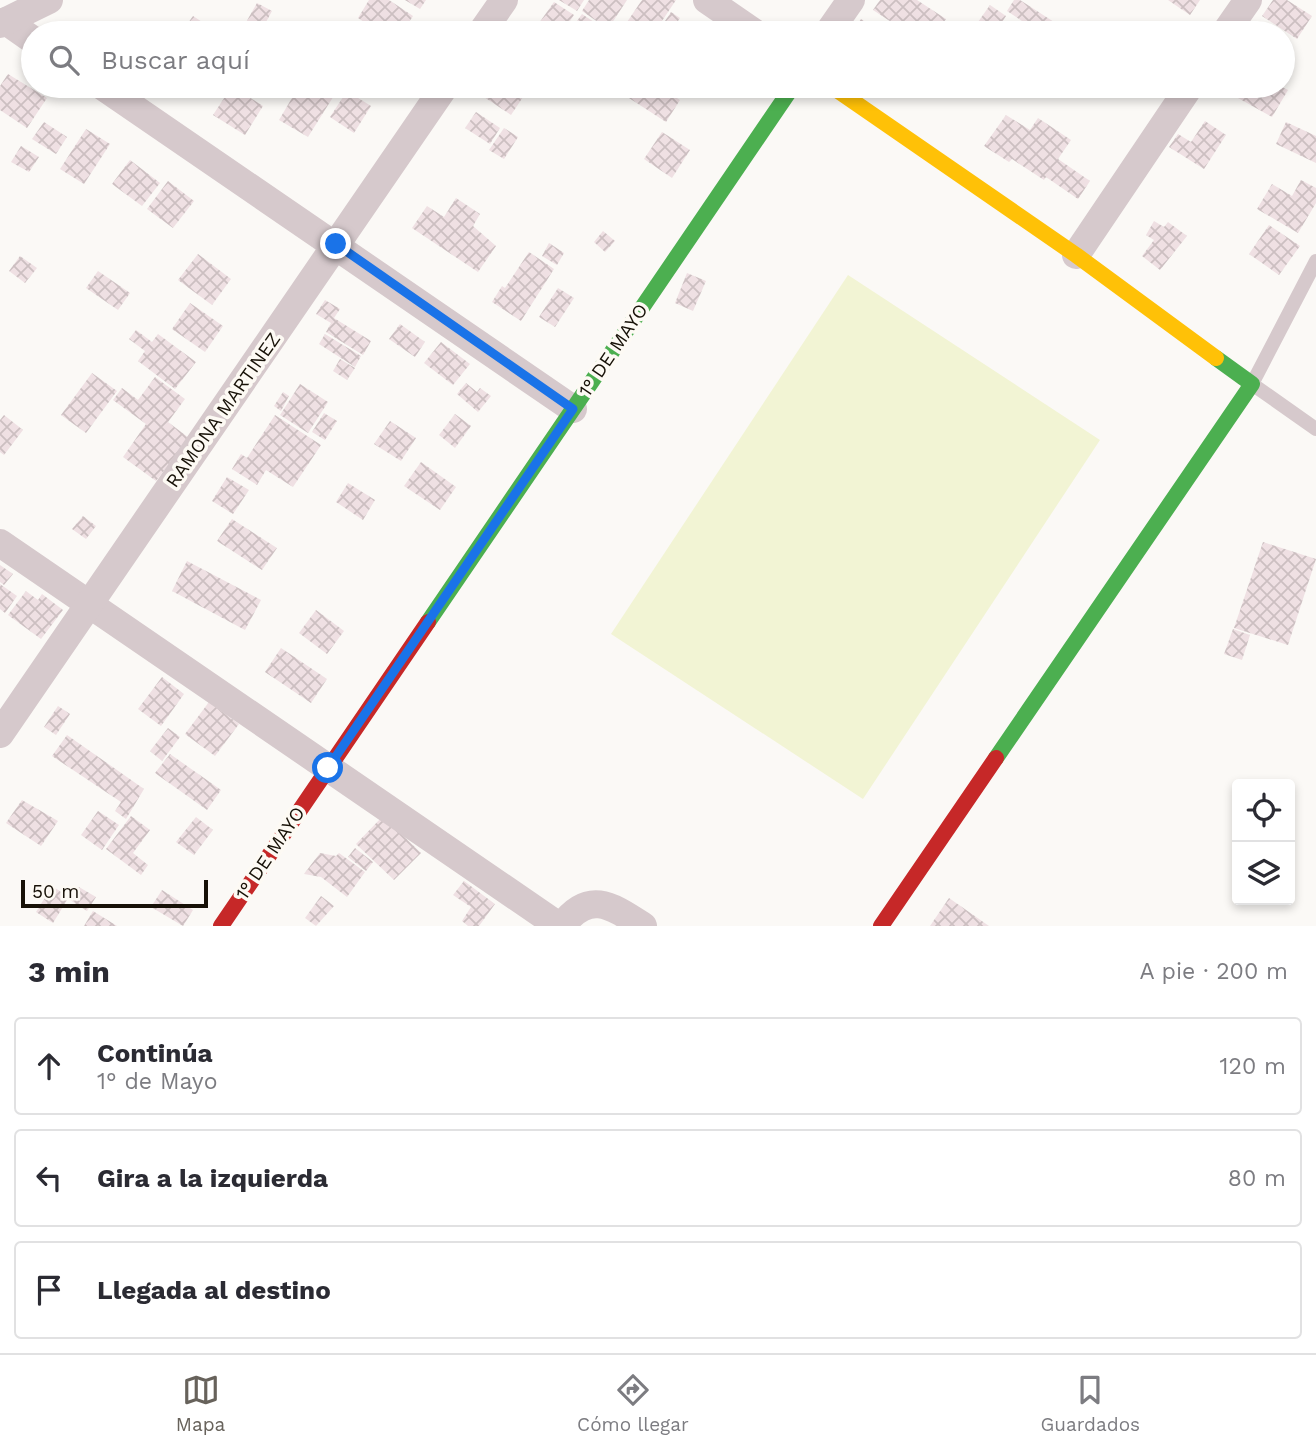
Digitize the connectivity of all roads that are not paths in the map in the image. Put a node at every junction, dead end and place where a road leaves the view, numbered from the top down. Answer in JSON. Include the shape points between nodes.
{"nodes":[{"id":1,"x":48,"y":0,"type":"edge"},
{"id":2,"x":504,"y":0,"type":"edge"},
{"id":3,"x":707,"y":0,"type":"edge"},
{"id":4,"x":851,"y":0,"type":"edge"},
{"id":5,"x":1248,"y":0,"type":"edge"},
{"id":6,"x":489,"y":21,"type":"edge"},
{"id":7,"x":738,"y":21,"type":"edge"},
{"id":8,"x":836,"y":21,"type":"edge"},
{"id":9,"x":1233,"y":21,"type":"edge"},
{"id":10,"x":3,"y":23,"type":"edge"},
{"id":11,"x":21,"y":33,"type":"edge"},
{"id":12,"x":120,"y":98,"type":"edge"},
{"id":13,"x":437,"y":98,"type":"edge"},
{"id":14,"x":785,"y":98,"type":"edge"},
{"id":15,"x":848,"y":98,"type":"edge"},
{"id":16,"x":1182,"y":98,"type":"edge"},
{"id":17,"x":336,"y":244,"type":"junction"},
{"id":18,"x":1076,"y":255,"type":"junction"},
{"id":19,"x":1316,"y":261,"type":"edge"},
{"id":20,"x":1252,"y":384,"type":"junction"},
{"id":21,"x":573,"y":409,"type":"junction"},
{"id":22,"x":1316,"y":429,"type":"edge"},
{"id":23,"x":0,"y":543,"type":"edge"},
{"id":24,"x":89,"y":604,"type":"junction"},
{"id":25,"x":0,"y":734,"type":"edge"},
{"id":26,"x":328,"y":768,"type":"junction"},
{"id":27,"x":221,"y":926,"type":"edge"},
{"id":28,"x":561,"y":926,"type":"edge"},
{"id":29,"x":643,"y":926,"type":"edge"},
{"id":30,"x":881,"y":926,"type":"edge"}],
"edges":[{"from":1,"to":10,"type":"street"},
{"from":2,"to":6,"type":"street"},
{"from":3,"to":7,"type":"street"},
{"from":4,"to":8,"type":"street"},
{"from":5,"to":9,"type":"street"},
{"from":10,"to":11,"type":"street"},
{"from":12,"to":17,"type":"street"},
{"from":13,"to":17,"type":"street","name":"RAMONA MARTINEZ"},
{"from":14,"to":21,"type":"street","name":"1° DE MAYO"},
{"from":15,"to":18,"type":"street"},
{"from":16,"to":18,"type":"street"},
{"from":17,"to":21,"type":"street"},
{"from":17,"to":24,"type":"street","name":"RAMONA MARTINEZ"},
{"from":18,"to":20,"type":"street"},
{"from":19,"to":20,"type":"lane"},
{"from":20,"to":22,"type":"lane"},
{"from":20,"to":30,"type":"street"},
{"from":21,"to":26,"type":"street","name":"1° DE MAYO"},
{"from":23,"to":24,"type":"street"},
{"from":24,"to":25,"type":"street","name":"RAMONA MARTINEZ"},
{"from":24,"to":26,"type":"street"},
{"from":26,"to":27,"type":"street","name":"1° DE MAYO"},
{"from":26,"to":28,"type":"street"},
{"from":28,"to":29,"type":"street","via":[[585,905],[603,904]]}]}
